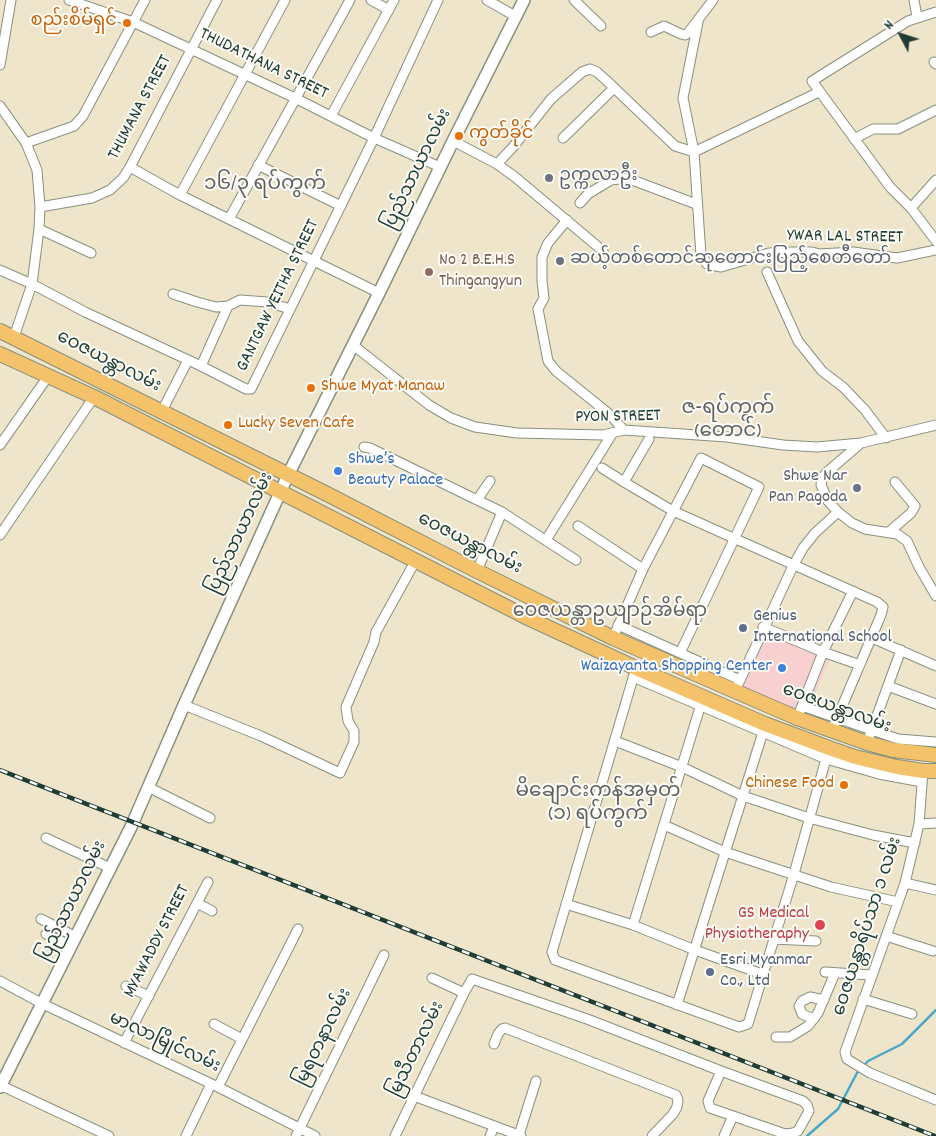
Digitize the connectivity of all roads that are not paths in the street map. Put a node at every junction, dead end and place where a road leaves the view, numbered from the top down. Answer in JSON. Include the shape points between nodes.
{"nodes":[{"id":1,"x":11,"y":0,"type":"edge"},
{"id":2,"x":69,"y":0,"type":"edge"},
{"id":3,"x":146,"y":0,"type":"edge"},
{"id":4,"x":217,"y":0,"type":"edge"},
{"id":5,"x":285,"y":0,"type":"edge"},
{"id":6,"x":350,"y":0,"type":"edge"},
{"id":7,"x":371,"y":0,"type":"edge"},
{"id":8,"x":394,"y":0,"type":"edge"},
{"id":9,"x":438,"y":0,"type":"edge"},
{"id":10,"x":487,"y":0,"type":"edge"},
{"id":11,"x":524,"y":0,"type":"edge"},
{"id":12,"x":574,"y":0,"type":"edge"},
{"id":13,"x":713,"y":0,"type":"edge"},
{"id":14,"x":914,"y":0,"type":"edge"},
{"id":15,"x":85,"y":2,"type":"edge"},
{"id":16,"x":389,"y":10,"type":"junction"},
{"id":17,"x":936,"y":12,"type":"edge"},
{"id":18,"x":515,"y":16,"type":"junction"},
{"id":19,"x":917,"y":17,"type":"junction"},
{"id":20,"x":133,"y":22,"type":"junction"},
{"id":21,"x":698,"y":22,"type":"junction"},
{"id":22,"x":601,"y":26,"type":"dead end"},
{"id":23,"x":651,"y":32,"type":"dead end"},
{"id":24,"x":191,"y":49,"type":"junction"},
{"id":25,"x":0,"y":65,"type":"edge"},
{"id":26,"x":244,"y":75,"type":"junction"},
{"id":27,"x":614,"y":88,"type":"junction"},
{"id":28,"x":819,"y":92,"type":"junction"},
{"id":29,"x":295,"y":98,"type":"junction"},
{"id":30,"x":0,"y":106,"type":"edge"},
{"id":31,"x":936,"y":110,"type":"edge"},
{"id":32,"x":332,"y":116,"type":"junction"},
{"id":33,"x":374,"y":138,"type":"junction"},
{"id":34,"x":563,"y":138,"type":"dead end"},
{"id":35,"x":854,"y":139,"type":"junction"},
{"id":36,"x":453,"y":140,"type":"junction"},
{"id":37,"x":26,"y":143,"type":"junction"},
{"id":38,"x":694,"y":152,"type":"junction"},
{"id":39,"x":497,"y":164,"type":"junction"},
{"id":40,"x":258,"y":165,"type":"junction"},
{"id":41,"x":130,"y":167,"type":"junction"},
{"id":42,"x":440,"y":167,"type":"junction"},
{"id":43,"x":936,"y":180,"type":"edge"},
{"id":44,"x":180,"y":195,"type":"junction"},
{"id":45,"x":580,"y":203,"type":"dead end"},
{"id":46,"x":696,"y":204,"type":"junction"},
{"id":47,"x":341,"y":206,"type":"junction"},
{"id":48,"x":40,"y":207,"type":"junction"},
{"id":49,"x":911,"y":208,"type":"junction"},
{"id":50,"x":229,"y":219,"type":"junction"},
{"id":51,"x":567,"y":220,"type":"junction"},
{"id":52,"x":39,"y":229,"type":"junction"},
{"id":53,"x":936,"y":241,"type":"edge"},
{"id":54,"x":936,"y":250,"type":"edge"},
{"id":55,"x":603,"y":251,"type":"dead end"},
{"id":56,"x":91,"y":253,"type":"dead end"},
{"id":57,"x":314,"y":262,"type":"junction"},
{"id":58,"x":0,"y":270,"type":"edge"},
{"id":59,"x":767,"y":272,"type":"dead end"},
{"id":60,"x":32,"y":284,"type":"junction"},
{"id":61,"x":379,"y":293,"type":"junction"},
{"id":62,"x":173,"y":294,"type":"dead end"},
{"id":63,"x":228,"y":306,"type":"junction"},
{"id":64,"x":290,"y":309,"type":"junction"},
{"id":65,"x":0,"y":331,"type":"edge"},
{"id":66,"x":14,"y":337,"type":"junction"},
{"id":67,"x":353,"y":345,"type":"junction"},
{"id":68,"x":0,"y":354,"type":"edge"},
{"id":69,"x":188,"y":360,"type":"junction"},
{"id":70,"x":201,"y":366,"type":"junction"},
{"id":71,"x":49,"y":375,"type":"junction"},
{"id":72,"x":94,"y":397,"type":"junction"},
{"id":73,"x":162,"y":411,"type":"junction"},
{"id":74,"x":936,"y":425,"type":"edge"},
{"id":75,"x":624,"y":430,"type":"junction"},
{"id":76,"x":612,"y":434,"type":"junction"},
{"id":77,"x":886,"y":438,"type":"junction"},
{"id":78,"x":649,"y":440,"type":"dead end"},
{"id":79,"x":861,"y":443,"type":"junction"},
{"id":80,"x":0,"y":445,"type":"edge"},
{"id":81,"x":364,"y":447,"type":"dead end"},
{"id":82,"x":602,"y":468,"type":"dead end"},
{"id":83,"x":288,"y":475,"type":"junction"},
{"id":84,"x":490,"y":481,"type":"dead end"},
{"id":85,"x":624,"y":482,"type":"junction"},
{"id":86,"x":895,"y":482,"type":"dead end"},
{"id":87,"x":280,"y":492,"type":"junction"},
{"id":88,"x":477,"y":500,"type":"junction"},
{"id":89,"x":673,"y":511,"type":"junction"},
{"id":90,"x":502,"y":512,"type":"junction"},
{"id":91,"x":838,"y":512,"type":"junction"},
{"id":92,"x":578,"y":526,"type":"dead end"},
{"id":93,"x":889,"y":532,"type":"junction"},
{"id":94,"x":0,"y":535,"type":"edge"},
{"id":95,"x":733,"y":538,"type":"junction"},
{"id":96,"x":546,"y":540,"type":"junction"},
{"id":97,"x":416,"y":560,"type":"junction"},
{"id":98,"x":576,"y":560,"type":"dead end"},
{"id":99,"x":792,"y":566,"type":"junction"},
{"id":100,"x":643,"y":569,"type":"junction"},
{"id":101,"x":477,"y":571,"type":"junction"},
{"id":102,"x":853,"y":591,"type":"junction"},
{"id":103,"x":936,"y":596,"type":"edge"},
{"id":104,"x":539,"y":602,"type":"junction"},
{"id":105,"x":530,"y":619,"type":"junction"},
{"id":106,"x":764,"y":627,"type":"junction"},
{"id":107,"x":616,"y":632,"type":"junction"},
{"id":108,"x":872,"y":638,"type":"junction"},
{"id":109,"x":901,"y":650,"type":"junction"},
{"id":110,"x":823,"y":652,"type":"junction"},
{"id":111,"x":680,"y":653,"type":"junction"},
{"id":112,"x":860,"y":664,"type":"junction"},
{"id":113,"x":936,"y":666,"type":"edge"},
{"id":114,"x":634,"y":673,"type":"junction"},
{"id":115,"x":738,"y":686,"type":"junction"},
{"id":116,"x":888,"y":686,"type":"junction"},
{"id":117,"x":702,"y":702,"type":"junction"},
{"id":118,"x":936,"y":704,"type":"edge"},
{"id":119,"x":184,"y":705,"type":"junction"},
{"id":120,"x":800,"y":712,"type":"junction"},
{"id":121,"x":835,"y":724,"type":"junction"},
{"id":122,"x":764,"y":728,"type":"junction"},
{"id":123,"x":871,"y":730,"type":"junction"},
{"id":124,"x":615,"y":741,"type":"junction"},
{"id":125,"x":863,"y":742,"type":"junction"},
{"id":126,"x":936,"y":742,"type":"edge"},
{"id":127,"x":828,"y":754,"type":"junction"},
{"id":128,"x":936,"y":755,"type":"edge"},
{"id":129,"x":856,"y":757,"type":"junction"},
{"id":130,"x":682,"y":767,"type":"junction"},
{"id":131,"x":927,"y":774,"type":"edge"},
{"id":132,"x":148,"y":787,"type":"junction"},
{"id":133,"x":743,"y":796,"type":"junction"},
{"id":134,"x":210,"y":818,"type":"dead end"},
{"id":135,"x":809,"y":818,"type":"junction"},
{"id":136,"x":919,"y":824,"type":"junction"},
{"id":137,"x":936,"y":824,"type":"edge"},
{"id":138,"x":664,"y":825,"type":"junction"},
{"id":139,"x":46,"y":838,"type":"dead end"},
{"id":140,"x":915,"y":843,"type":"junction"},
{"id":141,"x":725,"y":852,"type":"junction"},
{"id":142,"x":110,"y":868,"type":"junction"},
{"id":143,"x":794,"y":874,"type":"junction"},
{"id":144,"x":208,"y":882,"type":"dead end"},
{"id":145,"x":905,"y":882,"type":"junction"},
{"id":146,"x":936,"y":890,"type":"edge"},
{"id":147,"x":898,"y":902,"type":"junction"},
{"id":148,"x":196,"y":903,"type":"junction"},
{"id":149,"x":566,"y":904,"type":"junction"},
{"id":150,"x":212,"y":911,"type":"dead end"},
{"id":151,"x":41,"y":919,"type":"dead end"},
{"id":152,"x":633,"y":925,"type":"junction"},
{"id":153,"x":298,"y":929,"type":"dead end"},
{"id":154,"x":46,"y":934,"type":"dead end"},
{"id":155,"x":886,"y":936,"type":"junction"},
{"id":156,"x":773,"y":939,"type":"junction"},
{"id":157,"x":74,"y":941,"type":"junction"},
{"id":158,"x":816,"y":941,"type":"dead end"},
{"id":159,"x":695,"y":950,"type":"junction"},
{"id":160,"x":933,"y":951,"type":"dead end"},
{"id":161,"x":384,"y":955,"type":"dead end"},
{"id":162,"x":825,"y":972,"type":"dead end"},
{"id":163,"x":835,"y":973,"type":"junction"},
{"id":164,"x":762,"y":974,"type":"junction"},
{"id":165,"x":872,"y":975,"type":"junction"},
{"id":166,"x":432,"y":978,"type":"dead end"},
{"id":167,"x":0,"y":982,"type":"edge"},
{"id":168,"x":126,"y":986,"type":"dead end"},
{"id":169,"x":464,"y":993,"type":"junction"},
{"id":170,"x":149,"y":996,"type":"junction"},
{"id":171,"x":863,"y":999,"type":"junction"},
{"id":172,"x":824,"y":1000,"type":"junction"},
{"id":173,"x":42,"y":1004,"type":"junction"},
{"id":174,"x":677,"y":1005,"type":"junction"},
{"id":175,"x":912,"y":1014,"type":"dead end"},
{"id":176,"x":814,"y":1019,"type":"junction"},
{"id":177,"x":214,"y":1024,"type":"dead end"},
{"id":178,"x":776,"y":1037,"type":"dead end"},
{"id":179,"x":242,"y":1039,"type":"junction"},
{"id":180,"x":124,"y":1043,"type":"junction"},
{"id":181,"x":494,"y":1044,"type":"dead end"},
{"id":182,"x":721,"y":1071,"type":"junction"},
{"id":183,"x":536,"y":1081,"type":"dead end"},
{"id":184,"x":0,"y":1086,"type":"edge"},
{"id":185,"x":215,"y":1086,"type":"junction"},
{"id":186,"x":414,"y":1096,"type":"junction"},
{"id":187,"x":936,"y":1100,"type":"edge"},
{"id":188,"x":733,"y":1116,"type":"junction"},
{"id":189,"x":494,"y":1127,"type":"junction"},
{"id":190,"x":298,"y":1132,"type":"edge"},
{"id":191,"x":520,"y":1135,"type":"edge"},
{"id":192,"x":109,"y":1136,"type":"edge"},
{"id":193,"x":186,"y":1136,"type":"edge"},
{"id":194,"x":315,"y":1136,"type":"edge"},
{"id":195,"x":395,"y":1136,"type":"edge"},
{"id":196,"x":490,"y":1136,"type":"edge"},
{"id":197,"x":652,"y":1136,"type":"edge"},
{"id":198,"x":724,"y":1136,"type":"edge"}],
"edges":[{"from":1,"to":25,"type":"street"},
{"from":2,"to":15,"type":"street","name":"THUDATHANA STREET"},
{"from":3,"to":20,"type":"street"},
{"from":4,"to":24,"type":"street","name":"THUMANA STREET"},
{"from":5,"to":26,"type":"street"},
{"from":6,"to":29,"type":"street"},
{"from":7,"to":16,"type":"street"},
{"from":8,"to":16,"type":"street"},
{"from":9,"to":33,"type":"street","name":"GANTGAW YEITHA STREET"},
{"from":10,"to":18,"type":"street"},
{"from":11,"to":18,"type":"street","name":"ပြည်သာယာလမ်း"},
{"from":12,"to":22,"type":"street"},
{"from":13,"to":21,"type":"street"},
{"from":14,"to":19,"type":"street"},
{"from":15,"to":20,"type":"street","name":"THUDATHANA STREET"},
{"from":16,"to":32,"type":"street"},
{"from":17,"to":19,"type":"street"},
{"from":18,"to":36,"type":"street","name":"ပြည်သာယာလမ်း"},
{"from":19,"to":28,"type":"street","via":[[812,81]]},
{"from":20,"to":24,"type":"street","name":"THUDATHANA STREET"},
{"from":20,"to":37,"type":"street","via":[[83,116],[74,126]]},
{"from":21,"to":23,"type":"street","via":[[685,35],[664,26]]},
{"from":21,"to":38,"type":"street","via":[[683,98]]},
{"from":24,"to":26,"type":"street","name":"THUDATHANA STREET"},
{"from":24,"to":41,"type":"street","name":"THUMANA STREET"},
{"from":26,"to":29,"type":"street","name":"THUDATHANA STREET"},
{"from":26,"to":44,"type":"street"},
{"from":27,"to":34,"type":"street"},
{"from":27,"to":38,"type":"street","via":[[675,146]]},
{"from":27,"to":39,"type":"street","via":[[597,72],[590,69],[582,72],[551,99]]},
{"from":28,"to":35,"type":"street"},
{"from":28,"to":38,"type":"street"},
{"from":29,"to":32,"type":"street","name":"THUDATHANA STREET"},
{"from":29,"to":40,"type":"street"},
{"from":30,"to":37,"type":"street"},
{"from":31,"to":35,"type":"street","via":[[898,128],[873,129]]},
{"from":32,"to":33,"type":"street","name":"THUDATHANA STREET"},
{"from":33,"to":42,"type":"street","name":"THUDATHANA STREET"},
{"from":33,"to":47,"type":"street","name":"GANTGAW YEITHA STREET"},
{"from":35,"to":49,"type":"street","via":[[890,187]]},
{"from":36,"to":39,"type":"street"},
{"from":36,"to":42,"type":"street","name":"ပြည်သာယာလမ်း"},
{"from":37,"to":48,"type":"street","via":[[37,170]]},
{"from":38,"to":46,"type":"street"},
{"from":39,"to":51,"type":"street"},
{"from":40,"to":47,"type":"street"},
{"from":40,"to":50,"type":"street"},
{"from":41,"to":44,"type":"street"},
{"from":41,"to":48,"type":"street","name":"THUMANA STREET","via":[[110,190],[92,198]]},
{"from":42,"to":61,"type":"street","name":"ပြည်သာယာလမ်း"},
{"from":43,"to":49,"type":"street"},
{"from":44,"to":50,"type":"street"},
{"from":45,"to":46,"type":"street","via":[[611,180],[627,178]]},
{"from":46,"to":54,"type":"street","name":"YWAR LAL STREET","via":[[700,255],[707,264],[721,267],[769,254],[790,252],[854,252],[897,258]]},
{"from":47,"to":57,"type":"street","name":"GANTGAW YEITHA STREET"},
{"from":48,"to":52,"type":"street"},
{"from":49,"to":53,"type":"street"},
{"from":50,"to":57,"type":"street"},
{"from":51,"to":55,"type":"street"},
{"from":51,"to":75,"type":"street","via":[[548,243],[542,257],[544,298],[538,309],[546,354],[556,371]]},
{"from":52,"to":56,"type":"street"},
{"from":52,"to":60,"type":"street"},
{"from":57,"to":61,"type":"street"},
{"from":57,"to":64,"type":"street","name":"GANTGAW YEITHA STREET"},
{"from":58,"to":60,"type":"street"},
{"from":59,"to":77,"type":"street","via":[[798,341],[822,371],[865,410]]},
{"from":60,"to":66,"type":"street"},
{"from":60,"to":69,"type":"street"},
{"from":61,"to":67,"type":"street","name":"ပြည်သာယာလမ်း"},
{"from":62,"to":63,"type":"street","via":[[216,307]]},
{"from":63,"to":64,"type":"street","via":[[240,300],[267,302]]},
{"from":63,"to":70,"type":"street"},
{"from":64,"to":70,"type":"street","name":"GANTGAW YEITHA STREET","via":[[251,389]]},
{"from":65,"to":66,"type":"main road","name":"ဝေဇယန္တာလမ်း"},
{"from":66,"to":73,"type":"main road","name":"ဝေဇယန္တာလမ်း"},
{"from":67,"to":76,"type":"street","name":"PYON STREET","via":[[429,405],[451,418],[517,433]]},
{"from":67,"to":83,"type":"street","name":"ပြည်သာယာလမ်း"},
{"from":68,"to":71,"type":"main road","name":"ဝေဇယန္တာလမ်း"},
{"from":69,"to":70,"type":"street"},
{"from":69,"to":73,"type":"street"},
{"from":71,"to":72,"type":"main road","name":"ဝေဇယန္တာလမ်း"},
{"from":71,"to":80,"type":"street"},
{"from":72,"to":87,"type":"main road","name":"ဝေဇယန္တာလမ်း"},
{"from":72,"to":94,"type":"street"},
{"from":73,"to":83,"type":"main road","name":"ဝေဇယန္တာလမ်း"},
{"from":74,"to":77,"type":"street","name":"PYON STREET"},
{"from":75,"to":76,"type":"street","name":"PYON STREET"},
{"from":75,"to":79,"type":"street","name":"PYON STREET","via":[[726,437],[801,447]]},
{"from":76,"to":96,"type":"street"},
{"from":77,"to":79,"type":"street","name":"PYON STREET"},
{"from":78,"to":85,"type":"street"},
{"from":79,"to":91,"type":"street","via":[[822,478],[821,485],[828,501]]},
{"from":81,"to":88,"type":"street"},
{"from":82,"to":85,"type":"street"},
{"from":83,"to":87,"type":"street","name":"ပြည်သာယာလမ်း"},
{"from":83,"to":101,"type":"main road","name":"ဝေဇယန္တာလမ်း"},
{"from":84,"to":88,"type":"street"},
{"from":85,"to":89,"type":"street"},
{"from":86,"to":93,"type":"street","via":[[915,506]]},
{"from":87,"to":97,"type":"main road","name":"ဝေဇယန္တာလမ်း"},
{"from":87,"to":119,"type":"street","name":"ပြည်သာယာလမ်း"},
{"from":88,"to":90,"type":"street"},
{"from":89,"to":95,"type":"street"},
{"from":89,"to":95,"type":"street","via":[[701,458],[759,487]]},
{"from":89,"to":100,"type":"street"},
{"from":90,"to":96,"type":"street"},
{"from":90,"to":101,"type":"street"},
{"from":91,"to":93,"type":"street","via":[[865,529]]},
{"from":91,"to":99,"type":"street","via":[[815,533]]},
{"from":92,"to":100,"type":"street"},
{"from":93,"to":103,"type":"street","via":[[907,541]]},
{"from":95,"to":99,"type":"street"},
{"from":95,"to":111,"type":"street"},
{"from":96,"to":98,"type":"street"},
{"from":97,"to":105,"type":"main road","name":"ဝေဇယန္တာလမ်း"},
{"from":97,"to":119,"type":"street","via":[[376,632],[346,707],[354,742],[340,773]]},
{"from":99,"to":102,"type":"street"},
{"from":99,"to":106,"type":"street"},
{"from":100,"to":107,"type":"street"},
{"from":101,"to":104,"type":"main road","name":"ဝေဇယန္တာလမ်း"},
{"from":102,"to":108,"type":"street","via":[[883,607]]},
{"from":102,"to":110,"type":"street"},
{"from":104,"to":105,"type":"main road"},
{"from":104,"to":107,"type":"main road","name":"ဝေဇယန္တာလမ်း"},
{"from":105,"to":114,"type":"main road","name":"ဝေဇယန္တာလမ်း"},
{"from":106,"to":110,"type":"street"},
{"from":106,"to":115,"type":"street"},
{"from":107,"to":111,"type":"street"},
{"from":107,"to":115,"type":"main road","name":"ဝေဇယန္တာလမ်း"},
{"from":108,"to":109,"type":"street"},
{"from":108,"to":112,"type":"street"},
{"from":109,"to":113,"type":"street"},
{"from":109,"to":116,"type":"street"},
{"from":110,"to":112,"type":"street"},
{"from":110,"to":120,"type":"street"},
{"from":111,"to":115,"type":"street"},
{"from":112,"to":121,"type":"street"},
{"from":114,"to":117,"type":"main road","name":"ဝေဇယန္တာလမ်း"},
{"from":114,"to":124,"type":"street"},
{"from":115,"to":120,"type":"main road","name":"ဝေဇယန္တာလမ်း"},
{"from":116,"to":118,"type":"street"},
{"from":116,"to":123,"type":"street"},
{"from":117,"to":122,"type":"main road","name":"ဝေဇယန္တာလမ်း"},
{"from":117,"to":130,"type":"street"},
{"from":119,"to":132,"type":"street","name":"ပြည်သာယာလမ်း"},
{"from":120,"to":121,"type":"main road","name":"ဝေဇယန္တာလမ်း"},
{"from":121,"to":123,"type":"street"},
{"from":121,"to":125,"type":"main road","name":"ဝေဇယန္တာလမ်း"},
{"from":122,"to":127,"type":"main road","name":"ဝေဇယန္တာလမ်း"},
{"from":122,"to":133,"type":"street"},
{"from":123,"to":125,"type":"street"},
{"from":123,"to":126,"type":"street","via":[[898,740]]},
{"from":124,"to":130,"type":"street"},
{"from":124,"to":149,"type":"street"},
{"from":125,"to":128,"type":"main road","name":"ဝေဇယန္တာလမ်း","via":[[893,750]]},
{"from":125,"to":129,"type":"main road"},
{"from":127,"to":129,"type":"main road","name":"ဝေဇယန္တာလမ်း"},
{"from":127,"to":131,"type":"street","via":[[879,774]]},
{"from":127,"to":135,"type":"street"},
{"from":129,"to":131,"type":"main road","name":"ဝေဇယန္တာလမ်း"},
{"from":130,"to":133,"type":"street"},
{"from":130,"to":138,"type":"street"},
{"from":131,"to":136,"type":"street","name":"ဝေဇယန္တာရိပ်သာ ၁ လမ်း"},
{"from":132,"to":134,"type":"street"},
{"from":132,"to":142,"type":"street","name":"ပြည်သာယာလမ်း"},
{"from":133,"to":135,"type":"street"},
{"from":133,"to":141,"type":"street"},
{"from":135,"to":140,"type":"street"},
{"from":135,"to":143,"type":"street"},
{"from":136,"to":137,"type":"street"},
{"from":136,"to":140,"type":"street","name":"ဝေဇယန္တာရိပ်သာ ၁ လမ်း"},
{"from":138,"to":141,"type":"street"},
{"from":138,"to":152,"type":"street"},
{"from":139,"to":142,"type":"street"},
{"from":140,"to":145,"type":"street","name":"ဝေဇယန္တာရိပ်သာ ၁ လမ်း"},
{"from":141,"to":143,"type":"street"},
{"from":141,"to":159,"type":"street"},
{"from":142,"to":157,"type":"street","name":"ပြည်သာယာလမ်း"},
{"from":143,"to":147,"type":"street","via":[[832,887]]},
{"from":143,"to":156,"type":"street"},
{"from":144,"to":148,"type":"street","name":"MYAWADDY STREET"},
{"from":145,"to":146,"type":"street"},
{"from":145,"to":147,"type":"street","name":"ဝေဇယန္တာရိပ်သာ ၁ လမ်း"},
{"from":147,"to":155,"type":"street","name":"ဝေဇယန္တာရိပ်သာ ၁ လမ်း"},
{"from":148,"to":150,"type":"street"},
{"from":148,"to":170,"type":"street","name":"MYAWADDY STREET"},
{"from":149,"to":152,"type":"street"},
{"from":149,"to":174,"type":"street","via":[[552,952],[555,960]]},
{"from":151,"to":157,"type":"street"},
{"from":152,"to":159,"type":"street"},
{"from":153,"to":179,"type":"street"},
{"from":154,"to":157,"type":"street"},
{"from":155,"to":160,"type":"street"},
{"from":155,"to":165,"type":"street","name":"ဝေဇယန္တာရိပ်သာ ၁ လမ်း"},
{"from":156,"to":158,"type":"street"},
{"from":156,"to":164,"type":"street"},
{"from":157,"to":173,"type":"street","name":"ပြည်သာယာလမ်း"},
{"from":159,"to":164,"type":"street"},
{"from":159,"to":174,"type":"street"},
{"from":161,"to":190,"type":"street","name":"မြရတနာလမ်း"},
{"from":162,"to":163,"type":"street"},
{"from":163,"to":165,"type":"street"},
{"from":163,"to":172,"type":"street"},
{"from":164,"to":174,"type":"street","via":[[748,1024],[739,1027]]},
{"from":165,"to":171,"type":"street","name":"ဝေဇယန္တာရိပ်သာ ၁ လမ်း"},
{"from":166,"to":169,"type":"street"},
{"from":167,"to":173,"type":"street","name":"မာလာမြိုင်လမ်း"},
{"from":168,"to":170,"type":"street"},
{"from":169,"to":182,"type":"street","name":"မြသီတာလမ်း","via":[[472,979]]},
{"from":169,"to":186,"type":"street","name":"မြသီတာလမ်း"},
{"from":170,"to":180,"type":"street","name":"MYAWADDY STREET"},
{"from":171,"to":175,"type":"street"},
{"from":171,"to":187,"type":"street","name":"ဝေဇယန္တာရိပ်သာ ၁ လမ်း","via":[[845,1052],[847,1059],[870,1073]]},
{"from":172,"to":176,"type":"street"},
{"from":172,"to":176,"type":"street","via":[[810,996],[802,1001],[802,1014]]},
{"from":173,"to":180,"type":"street","name":"မာလာမြိုင်လမ်း"},
{"from":173,"to":184,"type":"street","name":"ပြည်သာယာလမ်း"},
{"from":176,"to":178,"type":"street","via":[[790,1037]]},
{"from":177,"to":179,"type":"street"},
{"from":179,"to":185,"type":"street"},
{"from":180,"to":185,"type":"street","name":"မာလာမြိုင်လမ်း"},
{"from":181,"to":197,"type":"street","via":[[505,1028],[676,1095],[677,1107],[673,1114]]},
{"from":182,"to":188,"type":"street","via":[[708,1104],[710,1108]]},
{"from":182,"to":188,"type":"street","via":[[803,1101],[810,1111],[798,1131],[785,1134]]},
{"from":183,"to":191,"type":"street"},
{"from":184,"to":192,"type":"street"},
{"from":185,"to":190,"type":"street","name":"မာလာမြိုင်လမ်း"},
{"from":185,"to":193,"type":"street"},
{"from":186,"to":189,"type":"street"},
{"from":186,"to":195,"type":"street","name":"မြသီတာလမ်း"},
{"from":188,"to":198,"type":"street"},
{"from":189,"to":191,"type":"street"},
{"from":189,"to":196,"type":"street"},
{"from":190,"to":194,"type":"street","name":"မာလာမြိုင်လမ်း"}]}
